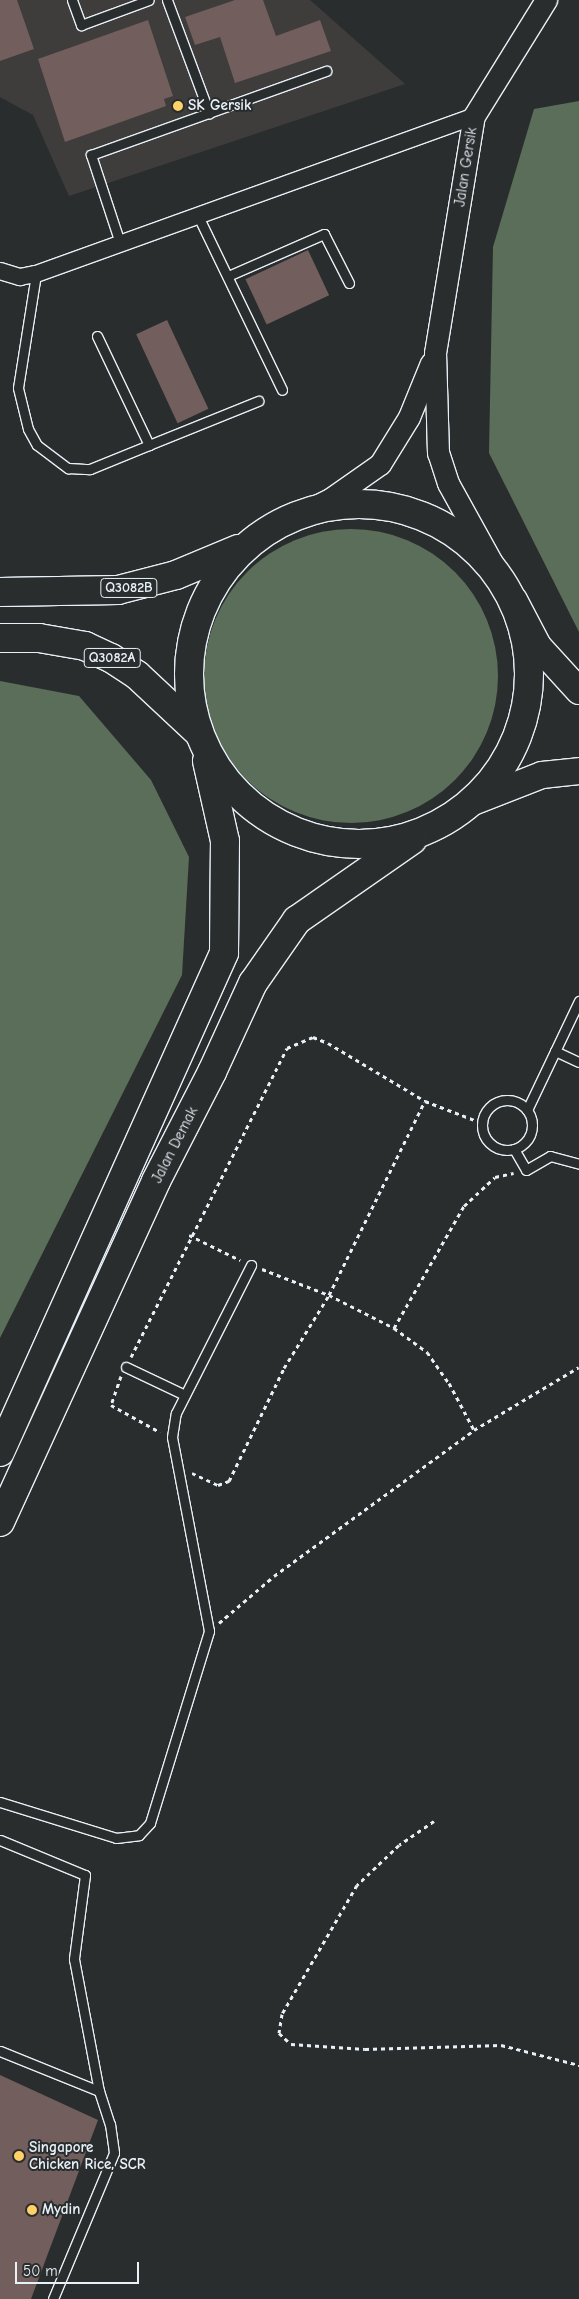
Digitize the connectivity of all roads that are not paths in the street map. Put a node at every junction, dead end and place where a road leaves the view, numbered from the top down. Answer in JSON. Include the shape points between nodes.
{"nodes":[{"id":1,"x":72,"y":0,"type":"edge"},
{"id":2,"x":149,"y":0,"type":"edge"},
{"id":3,"x":167,"y":0,"type":"edge"},
{"id":4,"x":546,"y":0,"type":"edge"},
{"id":5,"x":326,"y":71,"type":"dead end"},
{"id":6,"x":209,"y":113,"type":"junction"},
{"id":7,"x":474,"y":116,"type":"junction"},
{"id":8,"x":198,"y":216,"type":"junction"},
{"id":9,"x":120,"y":243,"type":"junction"},
{"id":10,"x":0,"y":271,"type":"edge"},
{"id":11,"x":36,"y":274,"type":"junction"},
{"id":12,"x":228,"y":276,"type":"junction"},
{"id":13,"x":349,"y":283,"type":"dead end"},
{"id":14,"x":97,"y":336,"type":"dead end"},
{"id":15,"x":435,"y":353,"type":"junction"},
{"id":16,"x":282,"y":390,"type":"dead end"},
{"id":17,"x":258,"y":401,"type":"dead end"},
{"id":18,"x":149,"y":444,"type":"junction"},
{"id":19,"x":286,"y":521,"type":"junction"},
{"id":20,"x":250,"y":543,"type":"junction"},
{"id":21,"x":500,"y":577,"type":"junction"},
{"id":22,"x":0,"y":592,"type":"edge"},
{"id":23,"x":514,"y":600,"type":"junction"},
{"id":24,"x":0,"y":638,"type":"edge"},
{"id":25,"x":579,"y":691,"type":"edge"},
{"id":26,"x":201,"y":738,"type":"junction"},
{"id":27,"x":579,"y":771,"type":"edge"},
{"id":28,"x":468,"y":804,"type":"junction"},
{"id":29,"x":428,"y":829,"type":"junction"},
{"id":30,"x":579,"y":1001,"type":"edge"},
{"id":31,"x":555,"y":1051,"type":"junction"},
{"id":32,"x":579,"y":1062,"type":"edge"},
{"id":33,"x":527,"y":1110,"type":"junction"},
{"id":34,"x":514,"y":1149,"type":"junction"},
{"id":35,"x":579,"y":1164,"type":"edge"},
{"id":36,"x":251,"y":1265,"type":"road end"},
{"id":37,"x":126,"y":1367,"type":"road end"},
{"id":38,"x":185,"y":1395,"type":"junction"},
{"id":39,"x":0,"y":1452,"type":"edge"},
{"id":40,"x":0,"y":1522,"type":"edge"},
{"id":41,"x":0,"y":1802,"type":"edge"},
{"id":42,"x":0,"y":1840,"type":"edge"},
{"id":43,"x":0,"y":2051,"type":"edge"},
{"id":44,"x":99,"y":2090,"type":"junction"},
{"id":45,"x":53,"y":2299,"type":"edge"}],
"edges":[{"from":1,"to":2,"type":"lane","via":[[81,25]]},
{"from":3,"to":6,"type":"lane"},
{"from":4,"to":7,"type":"street","name":"Jalan Gersik"},
{"from":5,"to":6,"type":"lane"},
{"from":6,"to":9,"type":"lane","via":[[91,155]]},
{"from":7,"to":8,"type":"street"},
{"from":7,"to":15,"type":"street","name":"Jalan Gersik"},
{"from":8,"to":9,"type":"street"},
{"from":8,"to":12,"type":"lane"},
{"from":9,"to":11,"type":"street"},
{"from":10,"to":11,"type":"street","via":[[20,277]]},
{"from":11,"to":18,"type":"lane","via":[[18,388],[28,429],[37,445],[68,468],[90,469]]},
{"from":12,"to":13,"type":"lane","via":[[324,234]]},
{"from":12,"to":16,"type":"lane"},
{"from":14,"to":18,"type":"lane"},
{"from":15,"to":19,"type":"street","via":[[409,416],[380,464],[330,499]]},
{"from":15,"to":21,"type":"street","via":[[438,453],[452,491]]},
{"from":17,"to":18,"type":"lane"},
{"from":19,"to":20,"type":"highway"},
{"from":19,"to":21,"type":"highway","via":[[337,506],[377,505],[404,510],[452,531],[483,556]]},
{"from":20,"to":22,"type":"highway","number":"Q3082B","via":[[176,575],[118,590]]},
{"from":20,"to":26,"type":"highway","via":[[216,582],[194,630],[189,682]]},
{"from":21,"to":23,"type":"highway"},
{"from":23,"to":25,"type":"main road","via":[[538,646]]},
{"from":23,"to":28,"type":"highway","via":[[529,654],[526,710],[505,762]]},
{"from":24,"to":26,"type":"highway","number":"Q3082A","via":[[40,638],[85,646],[111,658],[137,676]]},
{"from":26,"to":29,"type":"highway","via":[[236,792],[259,812],[298,832],[326,841],[363,844]]},
{"from":26,"to":39,"type":"highway","via":[[225,841],[224,953]]},
{"from":27,"to":28,"type":"main road","via":[[542,775]]},
{"from":28,"to":29,"type":"highway"},
{"from":29,"to":40,"type":"highway","name":"Jalan Demak","via":[[297,920],[253,983],[152,1190]]},
{"from":30,"to":31,"type":"lane"},
{"from":31,"to":32,"type":"lane"},
{"from":31,"to":33,"type":"lane"},
{"from":33,"to":34,"type":"lane","via":[[530,1132]]},
{"from":33,"to":34,"type":"lane","via":[[512,1100],[496,1102],[482,1123],[491,1144]]},
{"from":34,"to":35,"type":"lane","via":[[526,1170],[550,1156]]},
{"from":36,"to":38,"type":"lane"},
{"from":37,"to":38,"type":"lane"},
{"from":38,"to":41,"type":"lane","via":[[176,1413],[172,1437],[209,1631],[152,1816],[139,1835],[116,1838]]},
{"from":42,"to":44,"type":"lane","via":[[84,1874],[74,1959]]},
{"from":43,"to":44,"type":"lane"},
{"from":44,"to":45,"type":"lane","via":[[110,2124],[114,2153]]}]}
